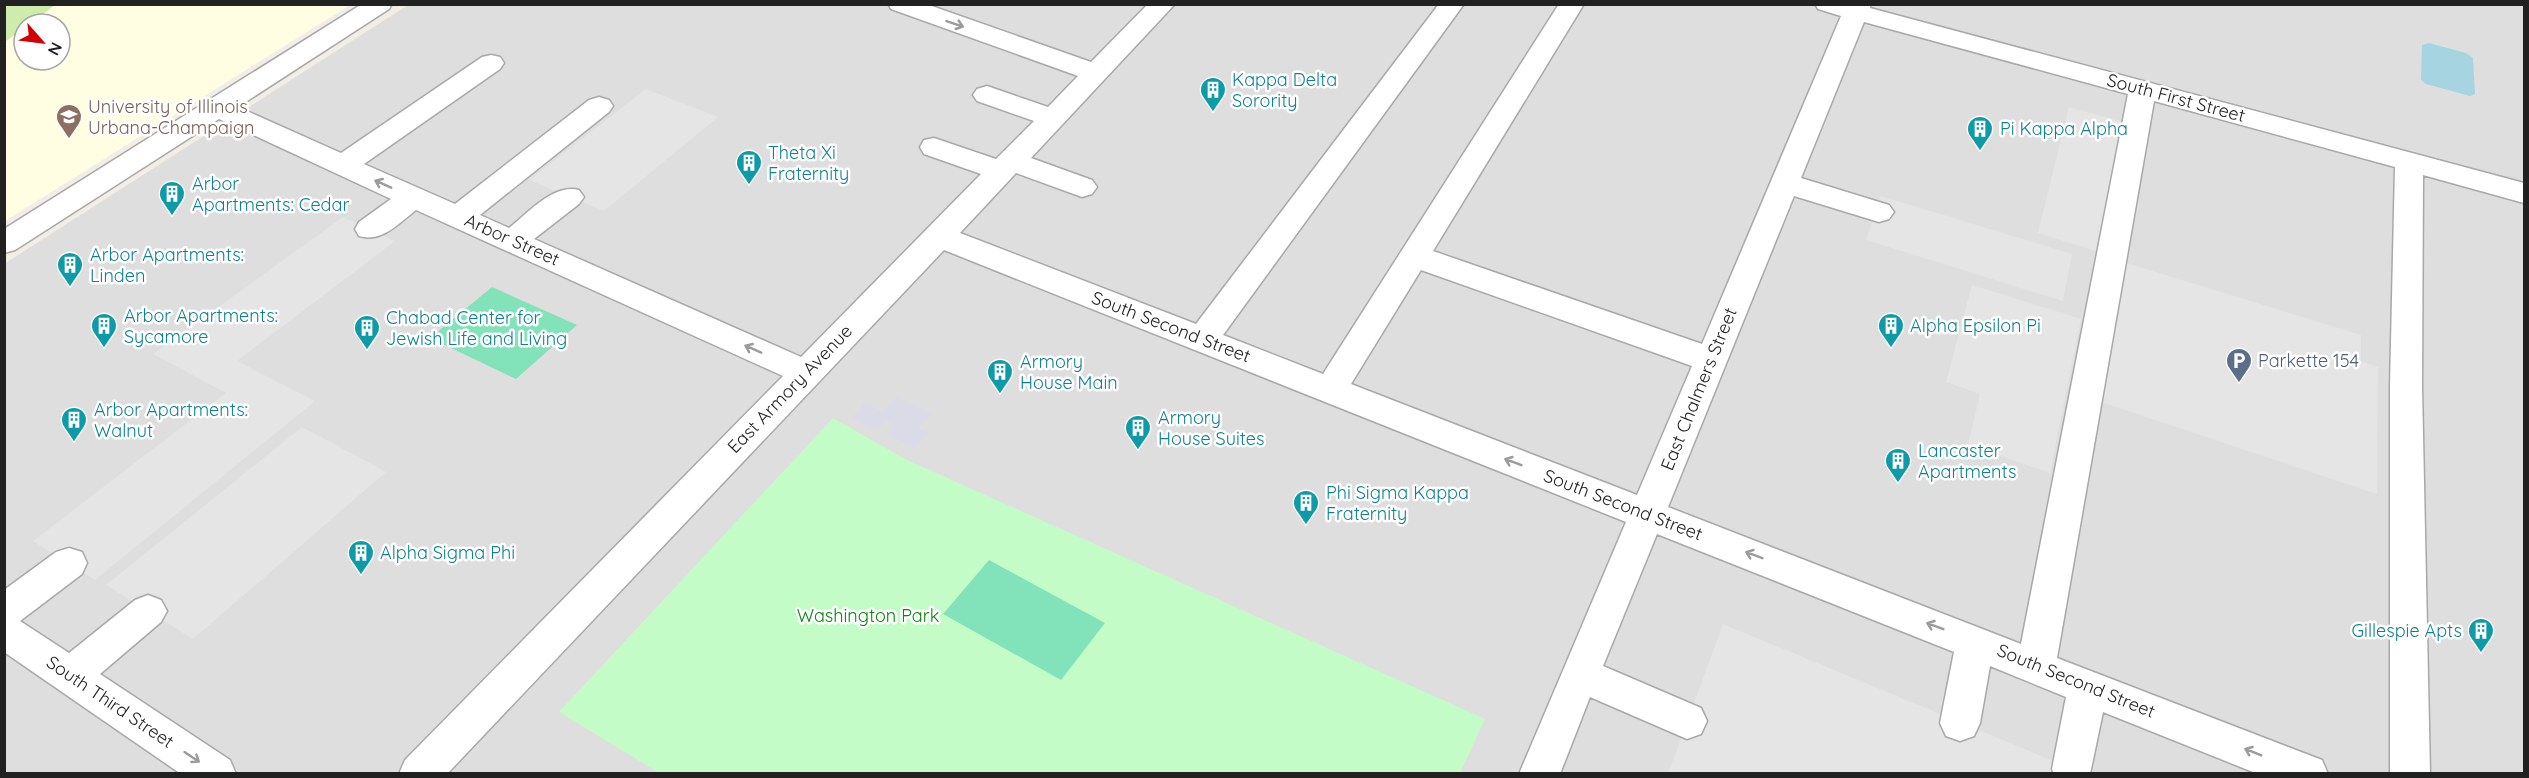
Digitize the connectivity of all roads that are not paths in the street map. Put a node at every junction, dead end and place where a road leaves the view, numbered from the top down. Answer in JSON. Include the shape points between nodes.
{"nodes":[{"id":1,"x":380,"y":4,"type":"edge"},
{"id":2,"x":900,"y":4,"type":"edge"},
{"id":3,"x":1162,"y":4,"type":"edge"},
{"id":4,"x":1452,"y":4,"type":"edge"},
{"id":5,"x":1572,"y":4,"type":"edge"},
{"id":6,"x":1847,"y":7,"type":"edge"},
{"id":7,"x":491,"y":63,"type":"dead end"},
{"id":8,"x":1096,"y":73,"type":"junction"},
{"id":9,"x":2143,"y":88,"type":"junction"},
{"id":10,"x":987,"y":95,"type":"dead end"},
{"id":11,"x":598,"y":106,"type":"dead end"},
{"id":12,"x":218,"y":108,"type":"junction"},
{"id":13,"x":1053,"y":118,"type":"junction"},
{"id":14,"x":934,"y":147,"type":"dead end"},
{"id":15,"x":2409,"y":162,"type":"junction"},
{"id":16,"x":342,"y":166,"type":"junction"},
{"id":17,"x":1006,"y":166,"type":"junction"},
{"id":18,"x":1784,"y":183,"type":"junction"},
{"id":19,"x":1082,"y":187,"type":"dead end"},
{"id":20,"x":2524,"y":193,"type":"edge"},
{"id":21,"x":569,"y":197,"type":"dead end"},
{"id":22,"x":413,"y":198,"type":"junction"},
{"id":23,"x":1878,"y":212,"type":"dead end"},
{"id":24,"x":459,"y":216,"type":"junction"},
{"id":25,"x":370,"y":229,"type":"dead end"},
{"id":26,"x":938,"y":236,"type":"junction"},
{"id":27,"x":512,"y":241,"type":"junction"},
{"id":28,"x":4,"y":243,"type":"edge"},
{"id":29,"x":1414,"y":255,"type":"junction"},
{"id":30,"x":1202,"y":339,"type":"junction"},
{"id":31,"x":1711,"y":360,"type":"junction"},
{"id":32,"x":806,"y":373,"type":"junction"},
{"id":33,"x":1330,"y":390,"type":"junction"},
{"id":34,"x":1647,"y":514,"type":"junction"},
{"id":35,"x":69,"y":563,"type":"dead end"},
{"id":36,"x":148,"y":611,"type":"dead end"},
{"id":37,"x":4,"y":612,"type":"edge"},
{"id":38,"x":4,"y":631,"type":"edge"},
{"id":39,"x":1975,"y":642,"type":"junction"},
{"id":40,"x":2036,"y":665,"type":"junction"},
{"id":41,"x":71,"y":675,"type":"junction"},
{"id":42,"x":1581,"y":675,"type":"junction"},
{"id":43,"x":2088,"y":686,"type":"junction"},
{"id":44,"x":1687,"y":721,"type":"dead end"},
{"id":45,"x":1960,"y":723,"type":"dead end"},
{"id":46,"x":2072,"y":769,"type":"dead end"},
{"id":47,"x":216,"y":774,"type":"edge"},
{"id":48,"x":419,"y":774,"type":"edge"},
{"id":49,"x":1539,"y":774,"type":"edge"},
{"id":50,"x":2308,"y":774,"type":"edge"},
{"id":51,"x":2410,"y":774,"type":"edge"}],
"edges":[{"from":1,"to":12,"type":"street"},
{"from":2,"to":8,"type":"street","one_way":true},
{"from":3,"to":8,"type":"street","name":"East Armory Avenue"},
{"from":4,"to":30,"type":"street"},
{"from":5,"to":29,"type":"street"},
{"from":6,"to":9,"type":"street","name":"South First Street"},
{"from":6,"to":18,"type":"street","name":"East Chalmers Street"},
{"from":7,"to":16,"type":"street"},
{"from":8,"to":13,"type":"street","name":"East Armory Avenue"},
{"from":9,"to":15,"type":"street","name":"South First Street"},
{"from":9,"to":40,"type":"street"},
{"from":10,"to":13,"type":"street"},
{"from":11,"to":24,"type":"street"},
{"from":12,"to":16,"type":"street","name":"Arbor Street"},
{"from":12,"to":28,"type":"street"},
{"from":13,"to":17,"type":"street","name":"East Armory Avenue"},
{"from":14,"to":17,"type":"street"},
{"from":15,"to":20,"type":"street","name":"South First Street"},
{"from":15,"to":51,"type":"street","via":[[2406,386]]},
{"from":22,"to":16,"type":"street","name":"Arbor Street","one_way":true},
{"from":17,"to":19,"type":"street"},
{"from":17,"to":26,"type":"street","name":"East Armory Avenue"},
{"from":18,"to":23,"type":"street"},
{"from":18,"to":31,"type":"street","name":"East Chalmers Street"},
{"from":21,"to":27,"type":"street"},
{"from":22,"to":24,"type":"street","name":"Arbor Street"},
{"from":22,"to":25,"type":"street"},
{"from":24,"to":27,"type":"street","name":"Arbor Street"},
{"from":26,"to":30,"type":"street","name":"South Second Street"},
{"from":26,"to":32,"type":"street","name":"East Armory Avenue"},
{"from":32,"to":27,"type":"street","name":"Arbor Street","one_way":true},
{"from":29,"to":31,"type":"street"},
{"from":29,"to":33,"type":"street"},
{"from":30,"to":33,"type":"street","name":"South Second Street"},
{"from":31,"to":34,"type":"street","name":"East Chalmers Street"},
{"from":32,"to":48,"type":"street","name":"East Armory Avenue"},
{"from":34,"to":33,"type":"street","name":"South Second Street","one_way":true},
{"from":39,"to":34,"type":"street","name":"South Second Street","one_way":true},
{"from":34,"to":42,"type":"street","name":"East Chalmers Street"},
{"from":35,"to":37,"type":"street"},
{"from":36,"to":41,"type":"street"},
{"from":38,"to":41,"type":"street","name":"South Third Street"},
{"from":39,"to":40,"type":"street","name":"South Second Street"},
{"from":39,"to":45,"type":"street"},
{"from":40,"to":43,"type":"street","name":"South Second Street"},
{"from":41,"to":47,"type":"street","name":"South Third Street","one_way":true},
{"from":42,"to":44,"type":"street"},
{"from":42,"to":49,"type":"street","name":"East Chalmers Street"},
{"from":43,"to":46,"type":"street"},
{"from":50,"to":43,"type":"street","name":"South Second Street","one_way":true}]}
